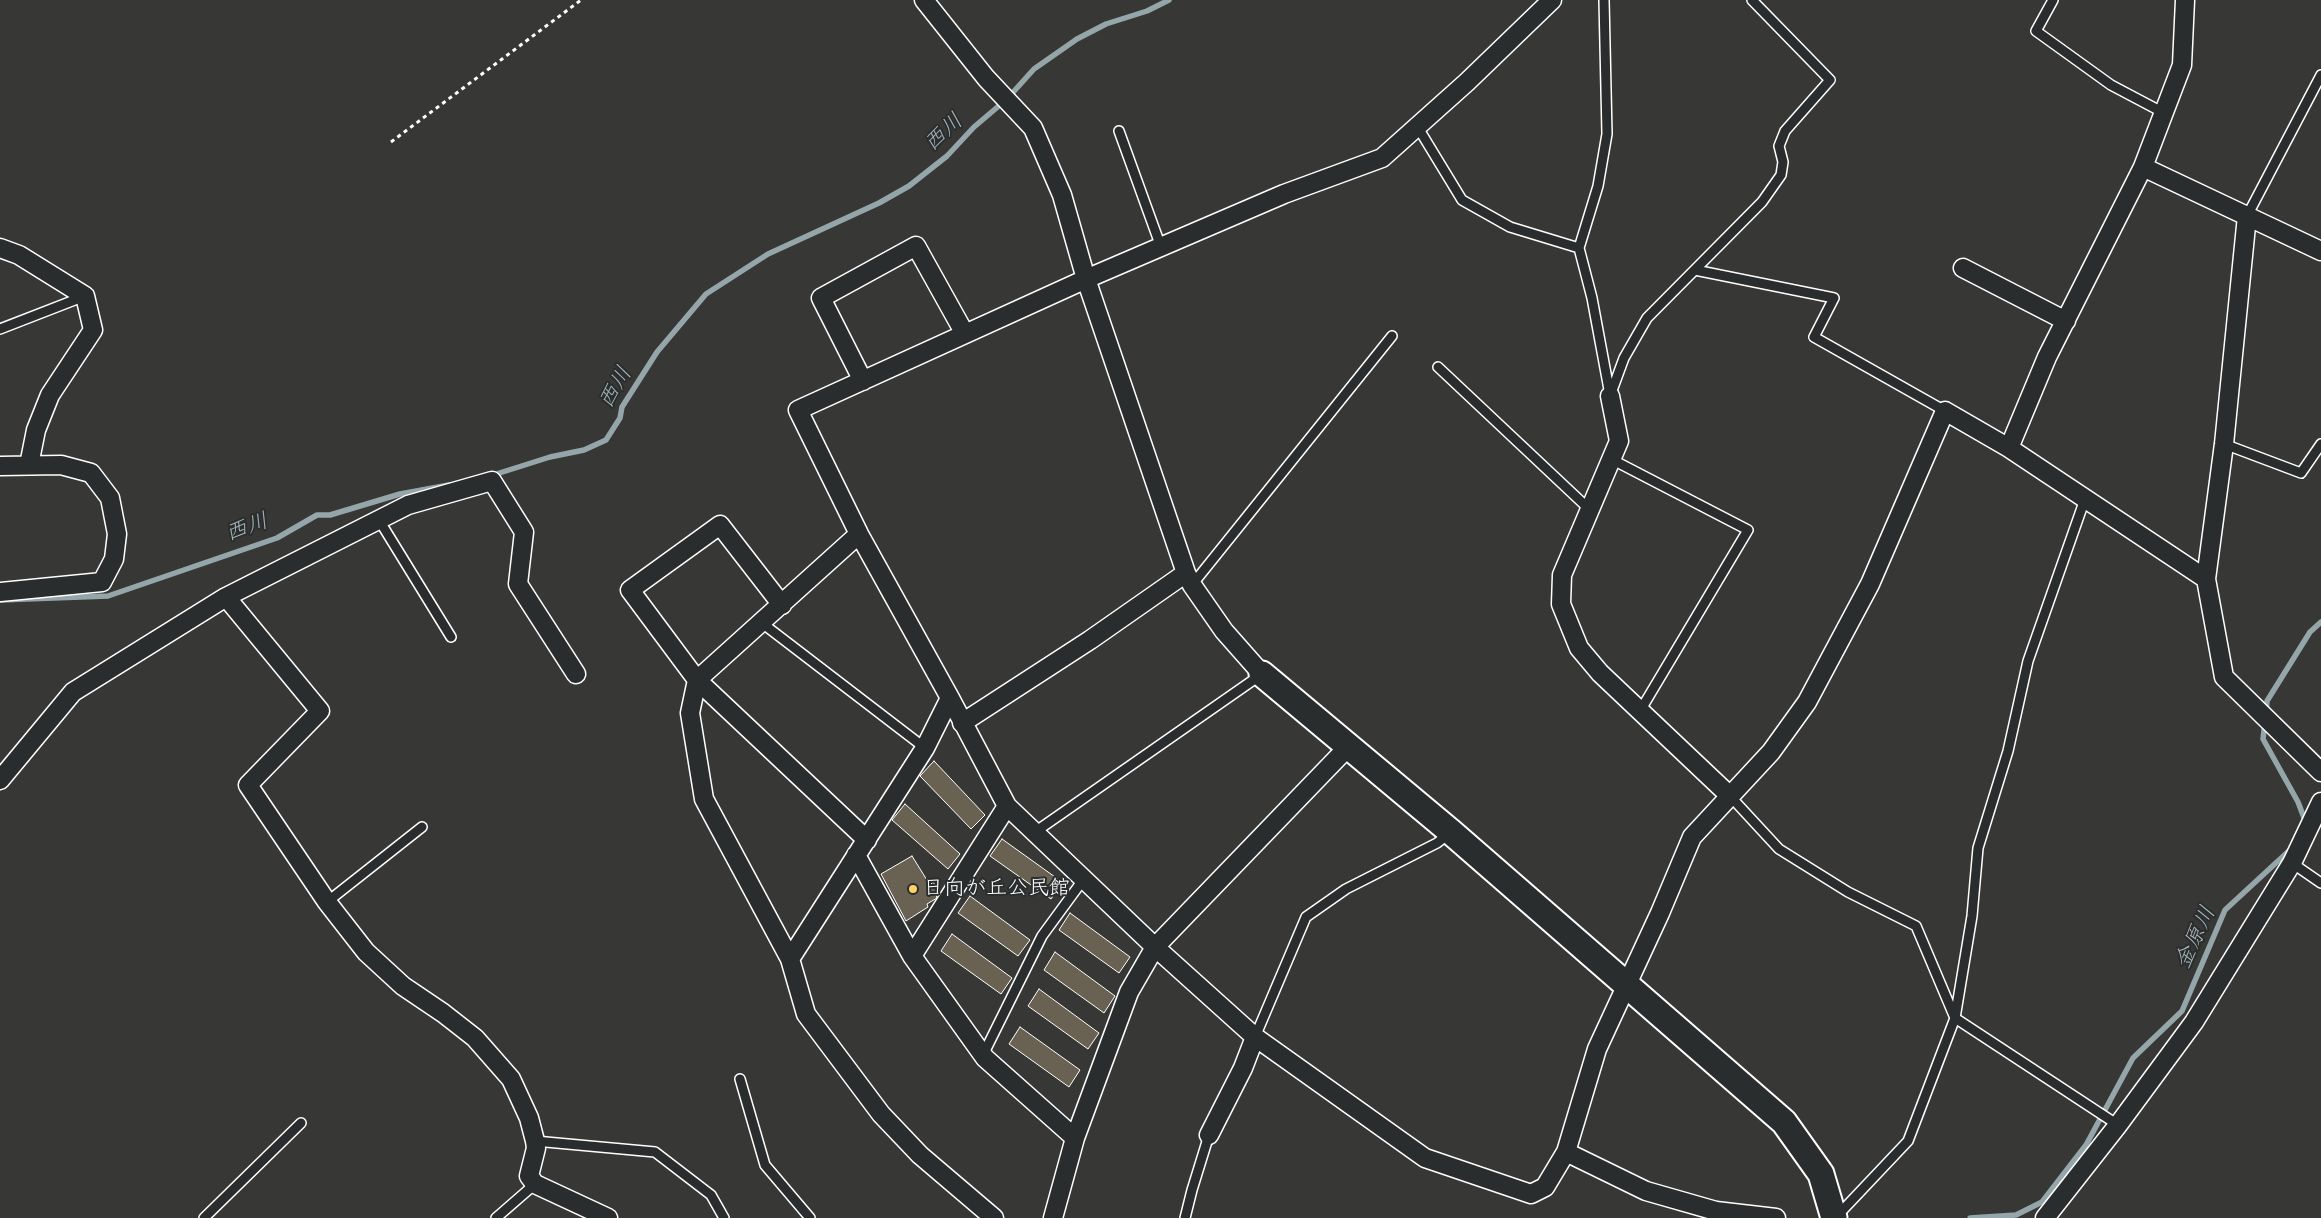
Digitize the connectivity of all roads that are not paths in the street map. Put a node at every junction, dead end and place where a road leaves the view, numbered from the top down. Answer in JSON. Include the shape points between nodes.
{"nodes":[{"id":1,"x":924,"y":0,"type":"edge"},
{"id":2,"x":1552,"y":0,"type":"edge"},
{"id":3,"x":1604,"y":0,"type":"edge"},
{"id":4,"x":1752,"y":0,"type":"edge"},
{"id":5,"x":2053,"y":0,"type":"edge"},
{"id":6,"x":2186,"y":2,"type":"edge"},
{"id":7,"x":2321,"y":75,"type":"edge"},
{"id":8,"x":2164,"y":113,"type":"junction"},
{"id":9,"x":1417,"y":126,"type":"junction"},
{"id":10,"x":1118,"y":132,"type":"dead end"},
{"id":11,"x":2143,"y":167,"type":"junction"},
{"id":12,"x":2247,"y":216,"type":"junction"},
{"id":13,"x":1161,"y":247,"type":"junction"},
{"id":14,"x":0,"y":248,"type":"edge"},
{"id":15,"x":1579,"y":248,"type":"junction"},
{"id":16,"x":2321,"y":251,"type":"edge"},
{"id":17,"x":1963,"y":268,"type":"dead end"},
{"id":18,"x":1695,"y":270,"type":"junction"},
{"id":19,"x":1086,"y":279,"type":"junction"},
{"id":20,"x":85,"y":296,"type":"junction"},
{"id":21,"x":2066,"y":321,"type":"junction"},
{"id":22,"x":0,"y":329,"type":"edge"},
{"id":23,"x":965,"y":334,"type":"junction"},
{"id":24,"x":1392,"y":336,"type":"dead end"},
{"id":25,"x":1438,"y":367,"type":"dead end"},
{"id":26,"x":862,"y":381,"type":"junction"},
{"id":27,"x":1610,"y":396,"type":"junction"},
{"id":28,"x":1945,"y":411,"type":"junction"},
{"id":29,"x":2224,"y":444,"type":"junction"},
{"id":30,"x":2321,"y":444,"type":"edge"},
{"id":31,"x":2009,"y":448,"type":"junction"},
{"id":32,"x":1611,"y":458,"type":"junction"},
{"id":33,"x":29,"y":465,"type":"junction"},
{"id":34,"x":0,"y":466,"type":"edge"},
{"id":35,"x":2085,"y":499,"type":"junction"},
{"id":36,"x":1589,"y":509,"type":"junction"},
{"id":37,"x":379,"y":520,"type":"junction"},
{"id":38,"x":859,"y":534,"type":"junction"},
{"id":39,"x":1189,"y":578,"type":"junction"},
{"id":40,"x":2206,"y":580,"type":"junction"},
{"id":41,"x":0,"y":592,"type":"edge"},
{"id":42,"x":226,"y":597,"type":"junction"},
{"id":43,"x":782,"y":605,"type":"junction"},
{"id":44,"x":762,"y":623,"type":"junction"},
{"id":45,"x":451,"y":637,"type":"dead end"},
{"id":46,"x":576,"y":674,"type":"dead end"},
{"id":47,"x":1262,"y":674,"type":"junction"},
{"id":48,"x":698,"y":680,"type":"junction"},
{"id":49,"x":950,"y":698,"type":"junction"},
{"id":50,"x":1640,"y":711,"type":"junction"},
{"id":51,"x":962,"y":724,"type":"junction"},
{"id":52,"x":1348,"y":746,"type":"junction"},
{"id":53,"x":925,"y":748,"type":"junction"},
{"id":54,"x":2321,"y":772,"type":"edge"},
{"id":55,"x":0,"y":780,"type":"edge"},
{"id":56,"x":1730,"y":796,"type":"junction"},
{"id":57,"x":2321,"y":802,"type":"edge"},
{"id":58,"x":1007,"y":806,"type":"junction"},
{"id":59,"x":422,"y":827,"type":"dead end"},
{"id":60,"x":1035,"y":832,"type":"junction"},
{"id":61,"x":1451,"y":832,"type":"junction"},
{"id":62,"x":867,"y":840,"type":"junction"},
{"id":63,"x":856,"y":855,"type":"junction"},
{"id":64,"x":2292,"y":863,"type":"junction"},
{"id":65,"x":1083,"y":880,"type":"junction"},
{"id":66,"x":2321,"y":883,"type":"edge"},
{"id":67,"x":327,"y":902,"type":"junction"},
{"id":68,"x":1155,"y":947,"type":"junction"},
{"id":69,"x":912,"y":956,"type":"junction"},
{"id":70,"x":790,"y":959,"type":"junction"},
{"id":71,"x":1627,"y":986,"type":"junction"},
{"id":72,"x":1955,"y":1018,"type":"junction"},
{"id":73,"x":1255,"y":1037,"type":"junction"},
{"id":74,"x":983,"y":1055,"type":"junction"},
{"id":75,"x":740,"y":1079,"type":"dead end"},
{"id":76,"x":302,"y":1123,"type":"dead end"},
{"id":77,"x":2118,"y":1125,"type":"junction"},
{"id":78,"x":1210,"y":1135,"type":"joint"},
{"id":79,"x":1075,"y":1138,"type":"junction"},
{"id":80,"x":535,"y":1141,"type":"junction"},
{"id":81,"x":1566,"y":1152,"type":"junction"},
{"id":82,"x":535,"y":1184,"type":"junction"},
{"id":83,"x":204,"y":1218,"type":"edge"},
{"id":84,"x":496,"y":1218,"type":"edge"},
{"id":85,"x":608,"y":1218,"type":"edge"},
{"id":86,"x":724,"y":1218,"type":"edge"},
{"id":87,"x":810,"y":1218,"type":"edge"},
{"id":88,"x":994,"y":1218,"type":"edge"},
{"id":89,"x":1054,"y":1218,"type":"edge"},
{"id":90,"x":1185,"y":1218,"type":"edge"},
{"id":91,"x":1776,"y":1218,"type":"edge"},
{"id":92,"x":1834,"y":1218,"type":"edge"},
{"id":93,"x":2045,"y":1218,"type":"edge"}],
"edges":[{"from":1,"to":19,"type":"street","via":[[986,78],[1033,128],[1062,195]]},
{"from":2,"to":9,"type":"street"},
{"from":3,"to":15,"type":"lane","via":[[1607,134],[1598,186]]},
{"from":4,"to":18,"type":"lane","via":[[1830,80],[1785,131],[1779,146],[1783,162],[1781,175],[1762,202]]},
{"from":5,"to":8,"type":"lane","via":[[2036,31],[2111,85]]},
{"from":6,"to":8,"type":"street","via":[[2182,65]]},
{"from":7,"to":12,"type":"lane"},
{"from":8,"to":11,"type":"street"},
{"from":9,"to":13,"type":"street","via":[[1382,158],[1284,194]]},
{"from":9,"to":15,"type":"lane","via":[[1462,200],[1510,227]]},
{"from":10,"to":13,"type":"lane"},
{"from":11,"to":12,"type":"street"},
{"from":11,"to":21,"type":"street"},
{"from":12,"to":16,"type":"street"},
{"from":12,"to":29,"type":"street"},
{"from":13,"to":19,"type":"street"},
{"from":14,"to":20,"type":"street","via":[[19,255]]},
{"from":15,"to":27,"type":"lane"},
{"from":17,"to":21,"type":"street"},
{"from":18,"to":27,"type":"lane","via":[[1647,318],[1624,358]]},
{"from":18,"to":28,"type":"lane","via":[[1834,298],[1814,337]]},
{"from":19,"to":23,"type":"street"},
{"from":19,"to":39,"type":"street"},
{"from":20,"to":22,"type":"lane"},
{"from":20,"to":33,"type":"street","via":[[93,330],[50,395],[36,430]]},
{"from":21,"to":31,"type":"street","via":[[2047,356]]},
{"from":23,"to":26,"type":"street"},
{"from":23,"to":26,"type":"street","via":[[916,246],[821,298]]},
{"from":24,"to":39,"type":"lane"},
{"from":25,"to":36,"type":"lane"},
{"from":26,"to":38,"type":"street","via":[[798,410]]},
{"from":27,"to":32,"type":"street","via":[[1619,441]]},
{"from":28,"to":31,"type":"street"},
{"from":28,"to":56,"type":"street","via":[[1870,584],[1807,702],[1772,752]]},
{"from":29,"to":30,"type":"lane","via":[[2301,473]]},
{"from":29,"to":40,"type":"street"},
{"from":31,"to":35,"type":"street"},
{"from":32,"to":36,"type":"street"},
{"from":32,"to":50,"type":"lane","via":[[1748,530]]},
{"from":33,"to":34,"type":"street"},
{"from":33,"to":41,"type":"street","via":[[61,465],[91,473],[110,498],[117,534],[114,559],[102,582]]},
{"from":35,"to":40,"type":"street"},
{"from":35,"to":72,"type":"lane","via":[[2028,661],[2008,751],[1978,848],[1972,916]]},
{"from":36,"to":50,"type":"street","via":[[1562,575],[1561,604],[1579,648]]},
{"from":37,"to":42,"type":"street"},
{"from":37,"to":45,"type":"lane"},
{"from":37,"to":46,"type":"street","via":[[408,506],[492,481],[524,532],[518,584]]},
{"from":38,"to":43,"type":"street"},
{"from":38,"to":49,"type":"street"},
{"from":39,"to":47,"type":"street","via":[[1224,631]]},
{"from":39,"to":51,"type":"street"},
{"from":40,"to":54,"type":"street","via":[[2224,677]]},
{"from":42,"to":55,"type":"street","via":[[73,692]]},
{"from":42,"to":67,"type":"street","via":[[320,711],[248,785]]},
{"from":43,"to":44,"type":"street"},
{"from":43,"to":48,"type":"street","via":[[720,525],[630,590]]},
{"from":44,"to":48,"type":"street"},
{"from":44,"to":53,"type":"lane"},
{"from":47,"to":52,"type":"street"},
{"from":47,"to":60,"type":"lane"},
{"from":48,"to":62,"type":"street"},
{"from":48,"to":70,"type":"street","via":[[690,713],[704,799]]},
{"from":49,"to":51,"type":"street"},
{"from":49,"to":53,"type":"street"},
{"from":50,"to":56,"type":"street"},
{"from":51,"to":58,"type":"street"},
{"from":52,"to":61,"type":"street"},
{"from":52,"to":68,"type":"street"},
{"from":53,"to":62,"type":"street"},
{"from":56,"to":71,"type":"street","via":[[1692,837]]},
{"from":56,"to":72,"type":"lane","via":[[1779,849],[1848,892],[1916,926]]},
{"from":57,"to":64,"type":"street"},
{"from":58,"to":60,"type":"street"},
{"from":58,"to":69,"type":"street"},
{"from":59,"to":67,"type":"lane"},
{"from":60,"to":65,"type":"street"},
{"from":61,"to":71,"type":"street"},
{"from":61,"to":73,"type":"lane","via":[[1437,843],[1346,889],[1306,917]]},
{"from":62,"to":63,"type":"street"},
{"from":63,"to":69,"type":"street"},
{"from":63,"to":70,"type":"street"},
{"from":64,"to":66,"type":"lane"},
{"from":64,"to":77,"type":"street","via":[[2194,1022]]},
{"from":65,"to":68,"type":"street"},
{"from":65,"to":74,"type":"lane","via":[[1042,936]]},
{"from":67,"to":80,"type":"street","via":[[366,952],[403,986],[475,1038],[511,1079],[530,1118]]},
{"from":68,"to":73,"type":"street"},
{"from":68,"to":79,"type":"street","via":[[1129,992]]},
{"from":69,"to":74,"type":"street"},
{"from":70,"to":88,"type":"street","via":[[806,1014],[881,1114],[920,1155]]},
{"from":71,"to":81,"type":"street","via":[[1597,1049]]},
{"from":71,"to":92,"type":"street","via":[[1784,1122],[1821,1174]]},
{"from":72,"to":77,"type":"lane"},
{"from":72,"to":92,"type":"lane","via":[[1908,1141]]},
{"from":73,"to":78,"type":"street"},
{"from":73,"to":81,"type":"street","via":[[1425,1158],[1531,1194],[1544,1187]]},
{"from":74,"to":79,"type":"street"},
{"from":75,"to":87,"type":"lane","via":[[765,1165]]},
{"from":76,"to":83,"type":"lane"},
{"from":77,"to":93,"type":"street"},
{"from":78,"to":90,"type":"lane"},
{"from":79,"to":89,"type":"street"},
{"from":80,"to":82,"type":"street","via":[[529,1176]]},
{"from":80,"to":86,"type":"lane","via":[[655,1152],[711,1195]]},
{"from":81,"to":91,"type":"street","via":[[1646,1191],[1716,1211]]},
{"from":82,"to":84,"type":"lane"},
{"from":82,"to":85,"type":"street"}]}
